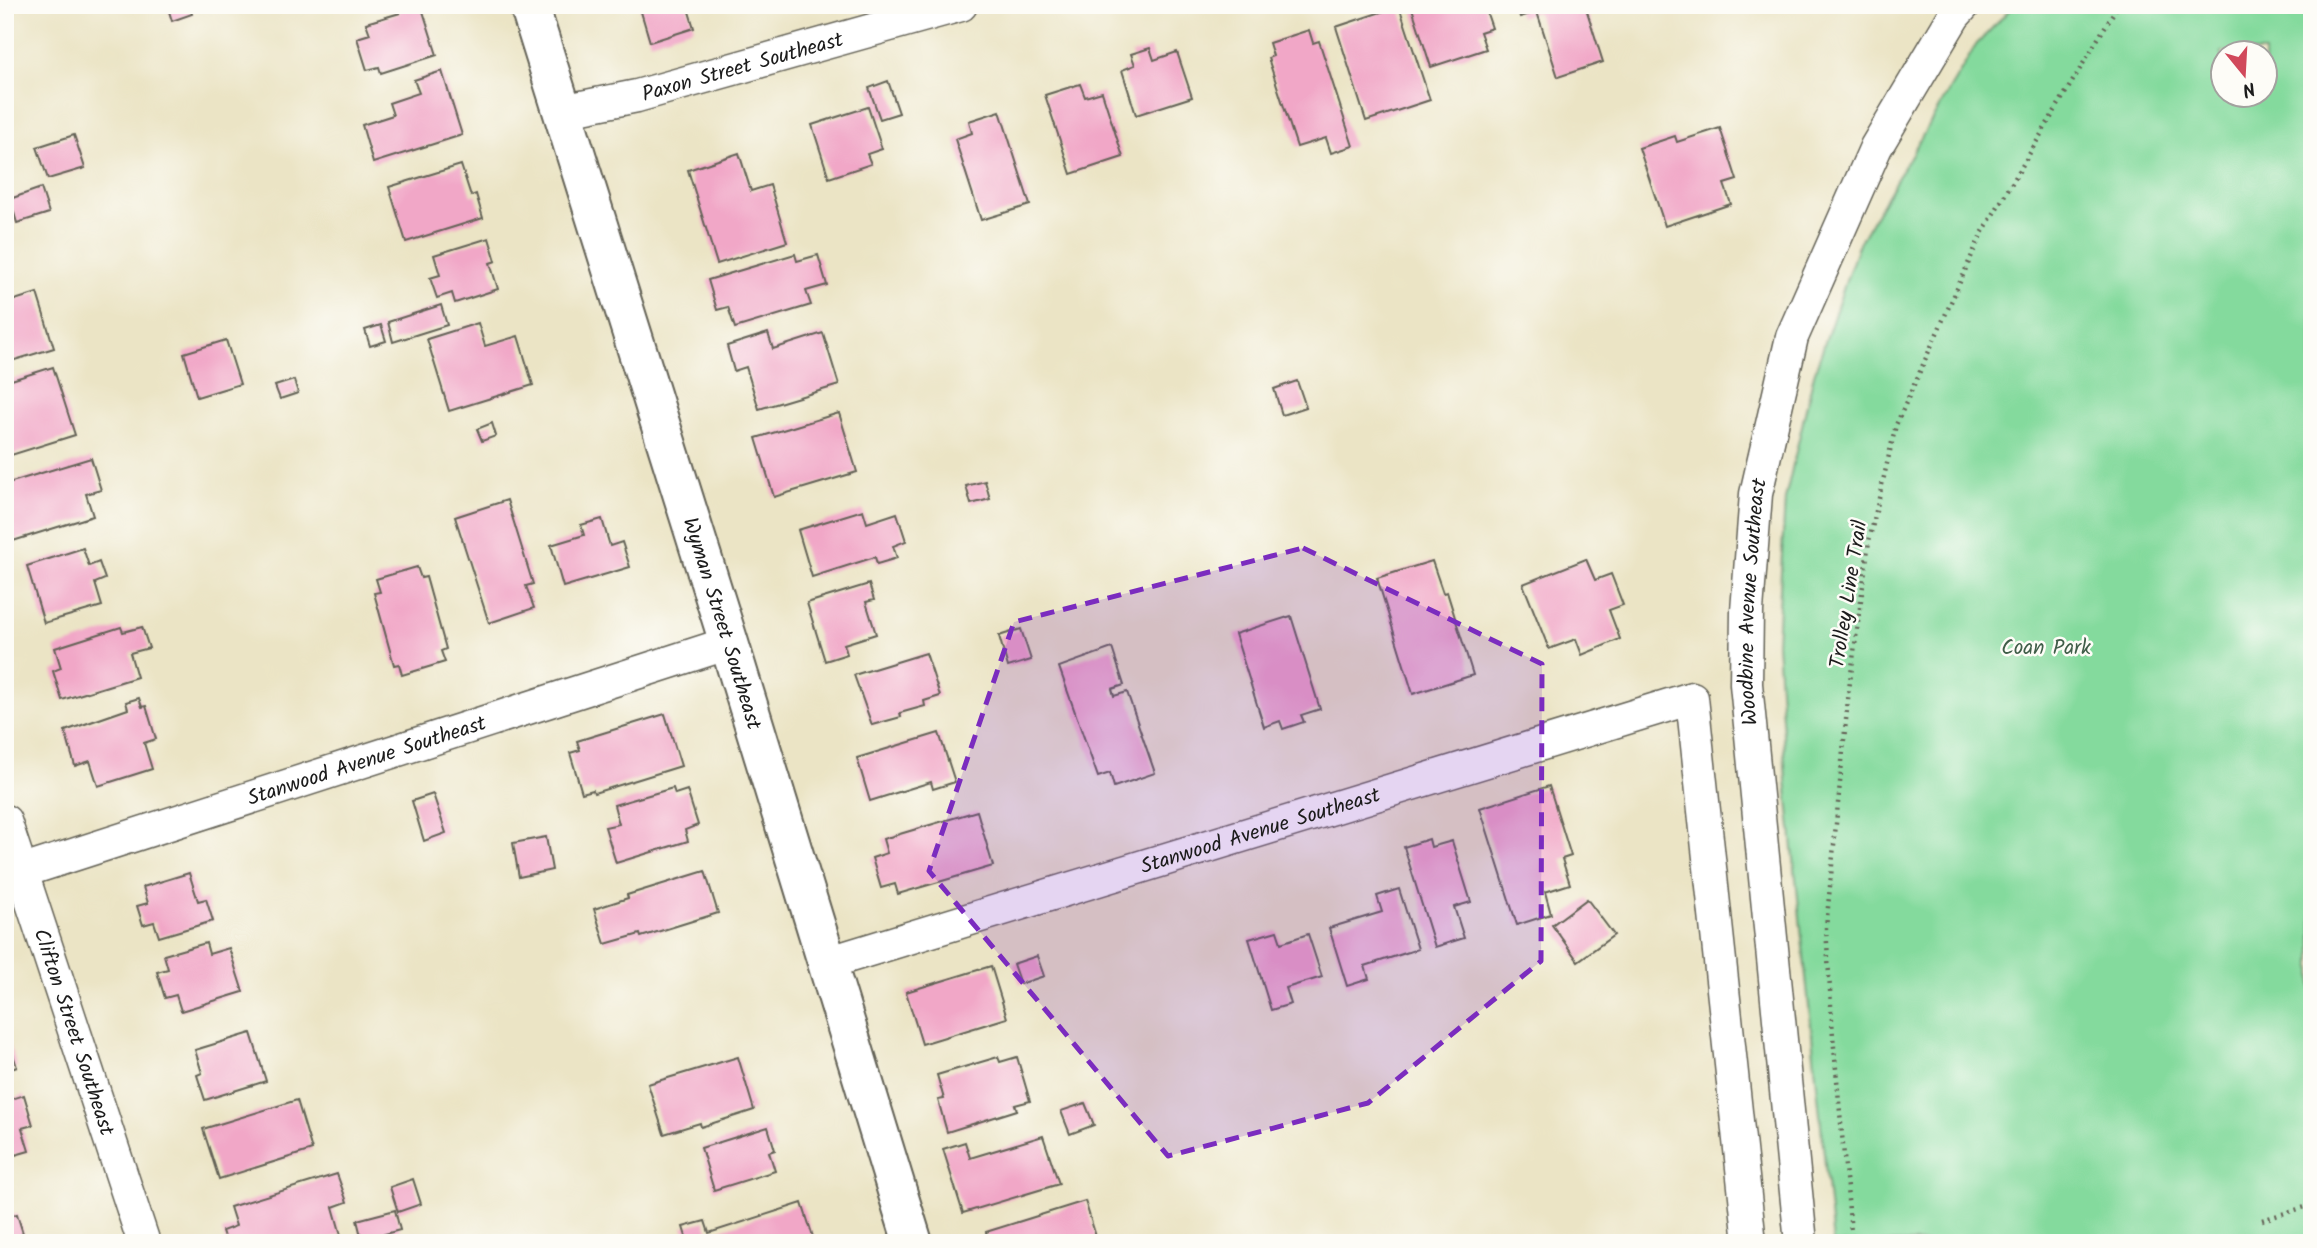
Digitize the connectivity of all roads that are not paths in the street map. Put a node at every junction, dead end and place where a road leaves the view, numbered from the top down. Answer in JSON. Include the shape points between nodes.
{"nodes":[{"id":1,"x":529,"y":5,"type":"edge"},
{"id":2,"x":961,"y":5,"type":"edge"},
{"id":3,"x":1964,"y":5,"type":"edge"},
{"id":4,"x":562,"y":111,"type":"junction"},
{"id":5,"x":729,"y":643,"type":"junction"},
{"id":6,"x":5,"y":821,"type":"edge"},
{"id":7,"x":13,"y":875,"type":"edge"},
{"id":8,"x":827,"y":963,"type":"junction"},
{"id":9,"x":144,"y":1243,"type":"edge"},
{"id":10,"x":913,"y":1243,"type":"edge"},
{"id":11,"x":1750,"y":1243,"type":"edge"},
{"id":12,"x":1801,"y":1243,"type":"edge"}],
"edges":[{"from":1,"to":4,"type":"street","name":"Wyman Street Southeast"},
{"from":2,"to":4,"type":"street","name":"Paxon Street Southeast","via":[[637,96]]},
{"from":3,"to":12,"type":"street","name":"Woodbine Avenue Southeast","via":[[1876,147],[1792,337],[1756,494],[1746,684]]},
{"from":4,"to":5,"type":"street","name":"Wyman Street Southeast"},
{"from":5,"to":7,"type":"street","name":"Stanwood Avenue Southeast"},
{"from":5,"to":8,"type":"street","name":"Wyman Street Southeast"},
{"from":6,"to":7,"type":"street","name":"Clifton Street Southeast"},
{"from":7,"to":9,"type":"street","name":"Clifton Street Southeast"},
{"from":8,"to":10,"type":"street","name":"Wyman Street Southeast"},
{"from":8,"to":11,"type":"street","name":"Stanwood Avenue Southeast","via":[[1692,698]]}]}
